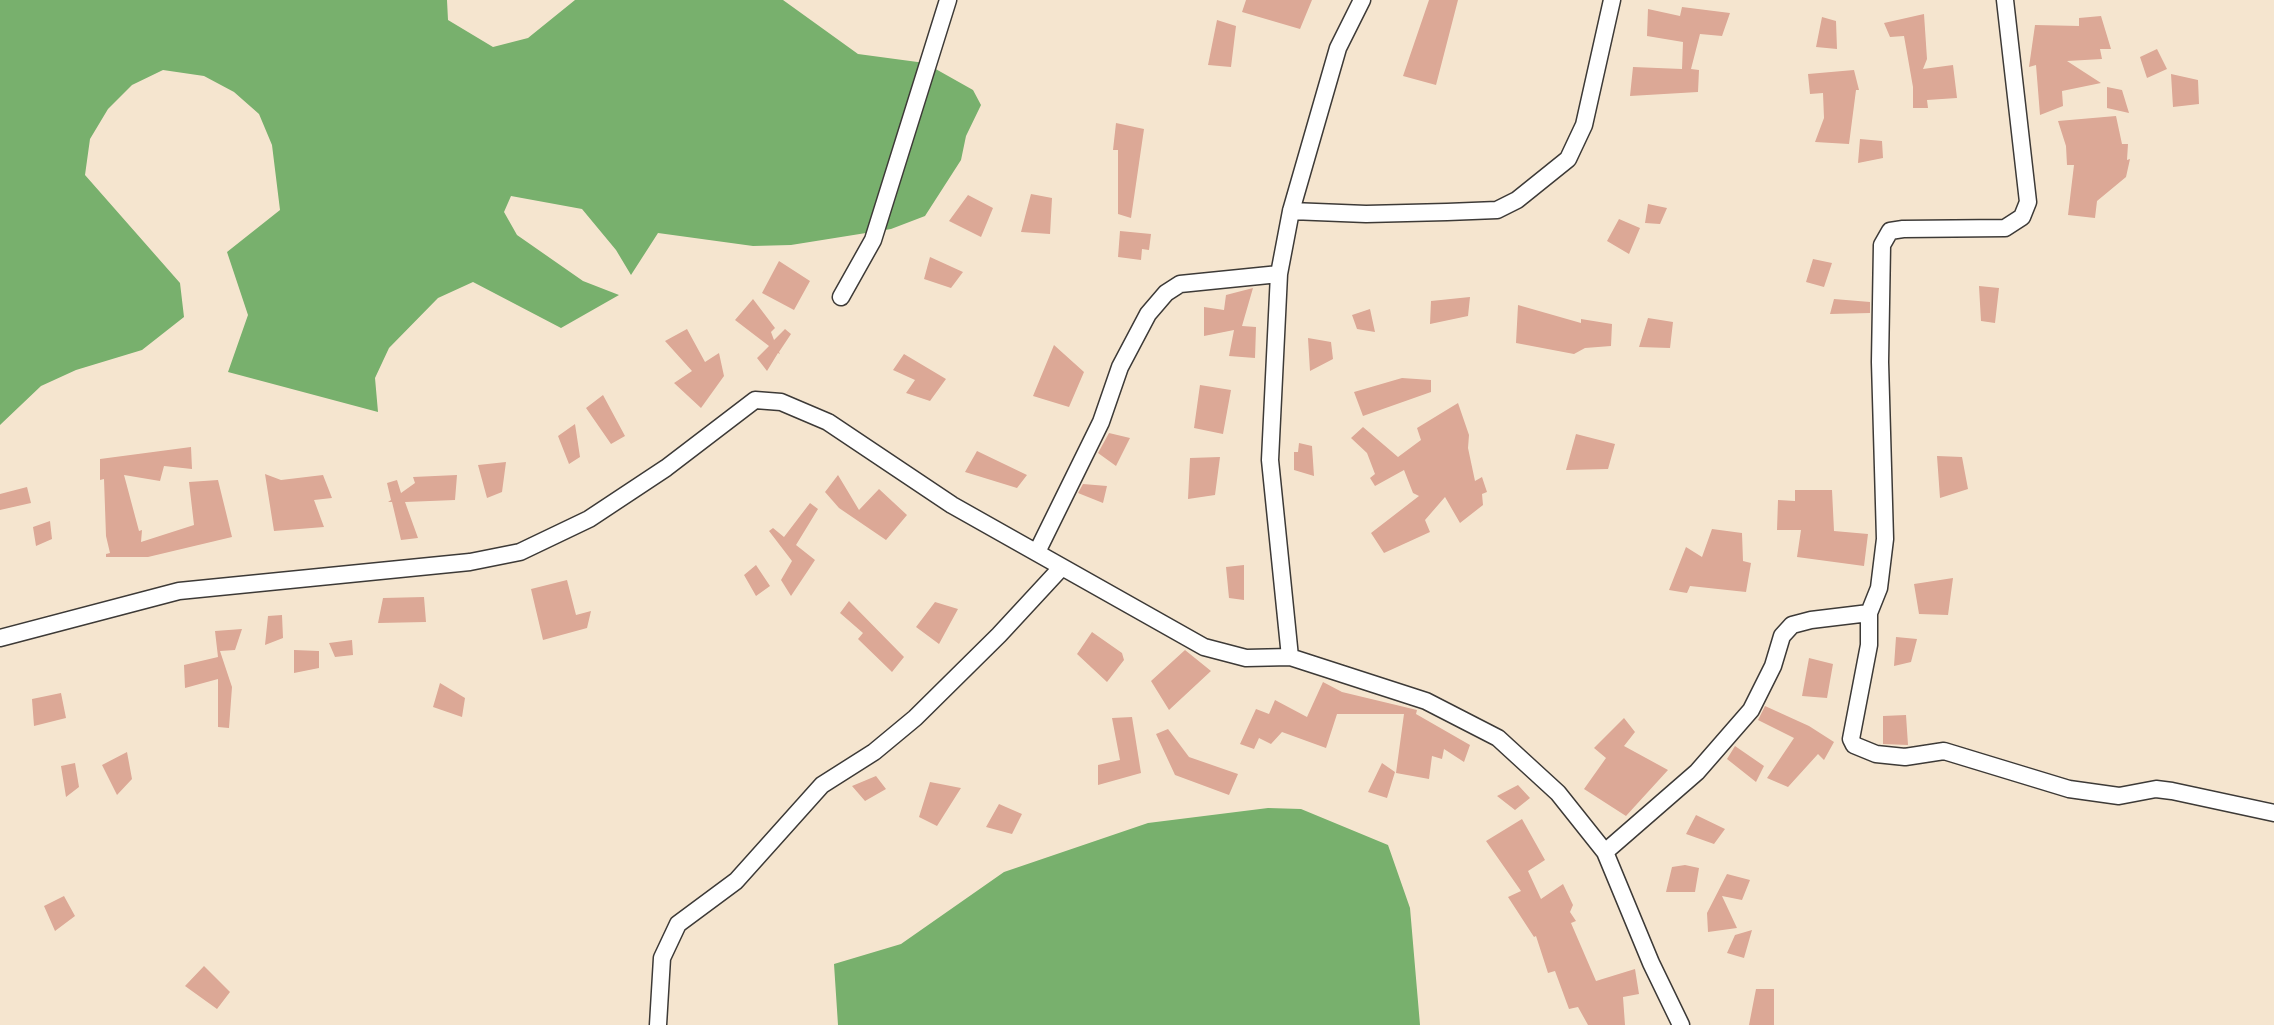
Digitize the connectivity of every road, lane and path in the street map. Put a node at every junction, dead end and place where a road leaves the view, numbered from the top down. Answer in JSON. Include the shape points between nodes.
{"nodes":[{"id":1,"x":948,"y":0,"type":"edge"},
{"id":2,"x":1362,"y":0,"type":"edge"},
{"id":3,"x":1612,"y":0,"type":"edge"},
{"id":4,"x":2005,"y":0,"type":"edge"},
{"id":5,"x":1291,"y":211,"type":"junction"},
{"id":6,"x":1279,"y":274,"type":"junction"},
{"id":7,"x":841,"y":297,"type":"dead end"},
{"id":8,"x":1037,"y":552,"type":"junction"},
{"id":9,"x":1061,"y":568,"type":"junction"},
{"id":10,"x":1869,"y":613,"type":"junction"},
{"id":11,"x":0,"y":638,"type":"edge"},
{"id":12,"x":1290,"y":657,"type":"junction"},
{"id":13,"x":2274,"y":813,"type":"edge"},
{"id":14,"x":1605,"y":852,"type":"junction"},
{"id":15,"x":658,"y":1025,"type":"edge"},
{"id":16,"x":1681,"y":1025,"type":"edge"}],
"edges":[{"from":1,"to":7,"type":"street","via":[[873,240]]},
{"from":2,"to":5,"type":"street","via":[[1338,48]]},
{"from":3,"to":5,"type":"street","via":[[1584,125],[1568,159],[1517,200],[1497,210]]},
{"from":4,"to":10,"type":"street","via":[[2028,202],[2022,217],[2005,228],[1890,231],[1882,245],[1885,539],[1879,588]]},
{"from":5,"to":6,"type":"street"},
{"from":6,"to":8,"type":"street","via":[[1180,284],[1166,293],[1148,314],[1120,367],[1101,422]]},
{"from":6,"to":12,"type":"street","via":[[1270,460]]},
{"from":8,"to":9,"type":"street"},
{"from":8,"to":11,"type":"street","via":[[952,505],[828,422],[781,402],[755,400],[589,519],[520,552],[470,562],[179,591]]},
{"from":9,"to":12,"type":"street","via":[[1204,647],[1246,658]]},
{"from":9,"to":15,"type":"street","via":[[915,718],[822,785],[736,881],[678,924],[662,958]]},
{"from":10,"to":13,"type":"street","via":[[1854,745],[1905,757],[1944,751],[2069,789],[2119,796],[2156,789]]},
{"from":10,"to":14,"type":"street","via":[[1792,625],[1782,636],[1751,710],[1697,772]]},
{"from":12,"to":14,"type":"street","via":[[1426,701],[1498,738],[1558,793]]},
{"from":14,"to":16,"type":"street"}]}
